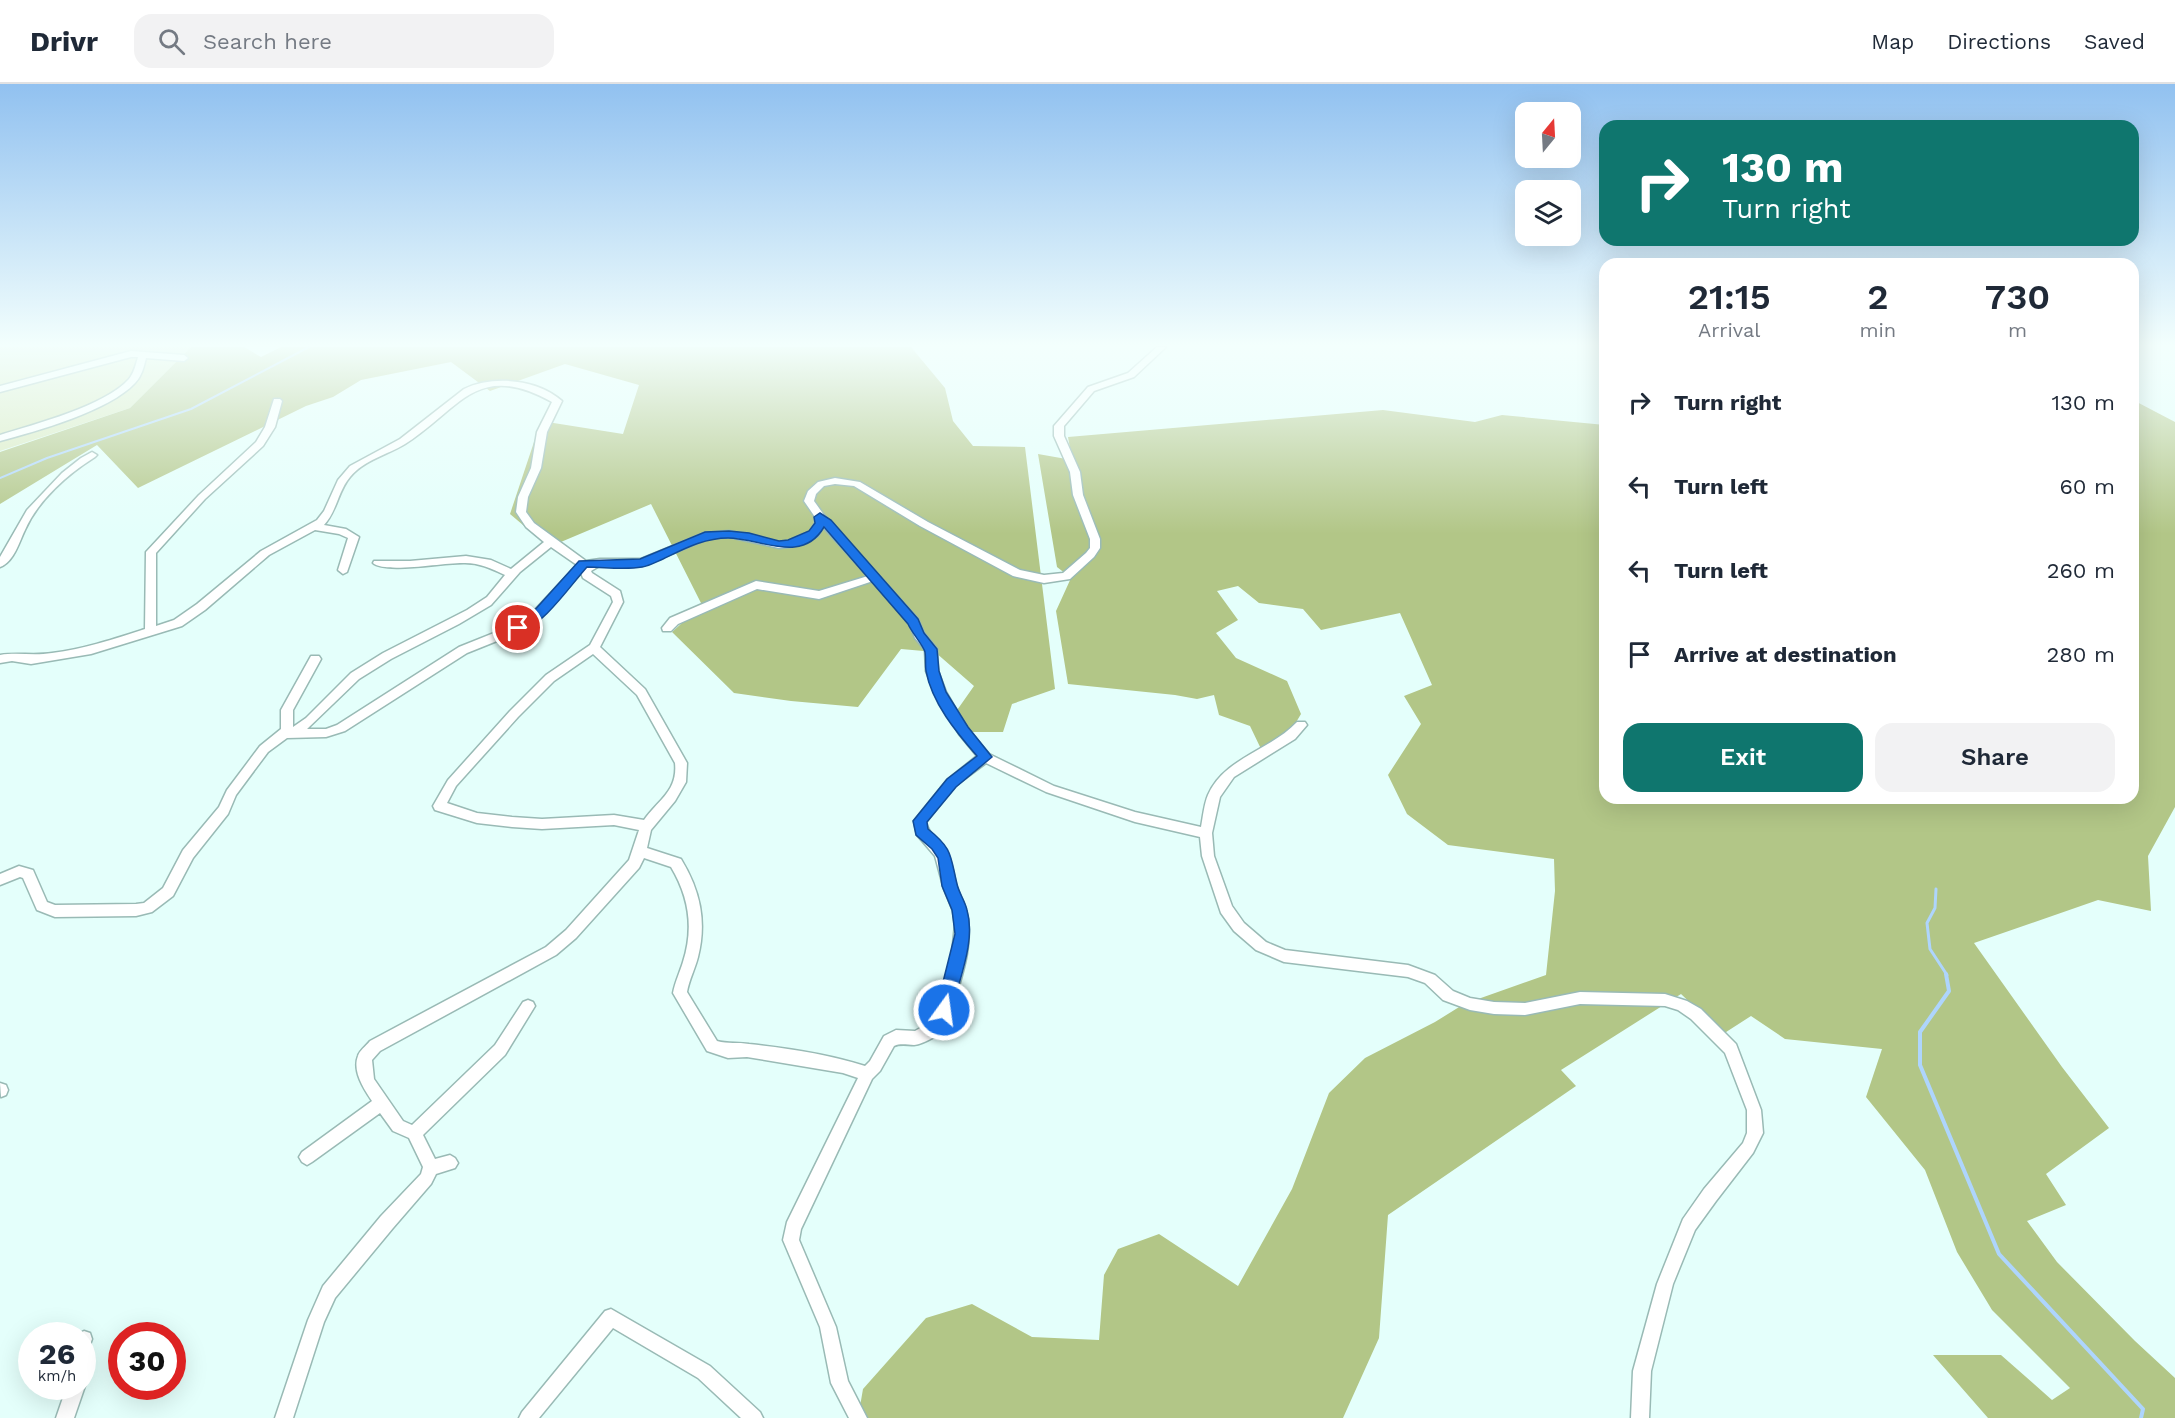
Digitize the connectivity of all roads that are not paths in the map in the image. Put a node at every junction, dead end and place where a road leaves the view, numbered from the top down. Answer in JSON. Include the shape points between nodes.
{"nodes":[{"id":1,"x":82,"y":409,"type":"edge"},
{"id":2,"x":275,"y":409,"type":"edge"},
{"id":3,"x":443,"y":409,"type":"edge"},
{"id":4,"x":552,"y":409,"type":"edge"},
{"id":5,"x":1073,"y":409,"type":"edge"},
{"id":6,"x":0,"y":438,"type":"edge"},
{"id":7,"x":92,"y":455,"type":"dead end"},
{"id":8,"x":820,"y":517,"type":"junction"},
{"id":9,"x":313,"y":526,"type":"junction"},
{"id":10,"x":551,"y":542,"type":"junction"},
{"id":11,"x":378,"y":563,"type":"dead end"},
{"id":12,"x":0,"y":564,"type":"edge"},
{"id":13,"x":587,"y":564,"type":"junction"},
{"id":14,"x":343,"y":570,"type":"dead end"},
{"id":15,"x":512,"y":574,"type":"junction"},
{"id":16,"x":875,"y":577,"type":"junction"},
{"id":17,"x":667,"y":628,"type":"dead end"},
{"id":18,"x":150,"y":632,"type":"junction"},
{"id":19,"x":594,"y":648,"type":"junction"},
{"id":20,"x":0,"y":659,"type":"edge"},
{"id":21,"x":315,"y":659,"type":"dead end"},
{"id":22,"x":1301,"y":725,"type":"dead end"},
{"id":23,"x":288,"y":732,"type":"junction"},
{"id":24,"x":985,"y":757,"type":"junction"},
{"id":25,"x":647,"y":826,"type":"junction"},
{"id":26,"x":1206,"y":833,"type":"junction"},
{"id":27,"x":642,"y":853,"type":"junction"},
{"id":28,"x":0,"y":880,"type":"edge"},
{"id":29,"x":528,"y":1006,"type":"dead end"},
{"id":30,"x":867,"y":1074,"type":"junction"},
{"id":31,"x":381,"y":1103,"type":"junction"},
{"id":32,"x":414,"y":1133,"type":"junction"},
{"id":33,"x":308,"y":1157,"type":"dead end"},
{"id":34,"x":450,"y":1163,"type":"dead end"},
{"id":35,"x":431,"y":1167,"type":"junction"},
{"id":36,"x":71,"y":1400,"type":"edge"},
{"id":37,"x":65,"y":1418,"type":"edge"},
{"id":38,"x":284,"y":1418,"type":"edge"},
{"id":39,"x":528,"y":1418,"type":"edge"},
{"id":40,"x":754,"y":1418,"type":"edge"},
{"id":41,"x":858,"y":1418,"type":"edge"},
{"id":42,"x":1640,"y":1418,"type":"edge"}],
"edges":[{"from":1,"to":6,"type":"street"},
{"from":2,"to":18,"type":"street","via":[[260,444],[202,497],[151,552]]},
{"from":3,"to":9,"type":"street","via":[[403,441],[349,472],[338,486],[327,515]]},
{"from":4,"to":10,"type":"street","via":[[542,432],[536,468],[521,512]]},
{"from":5,"to":8,"type":"street","via":[[1059,426],[1059,436],[1075,472],[1095,548],[1066,576],[1044,579],[1017,573],[846,480],[825,483],[813,490],[809,501]]},
{"from":7,"to":12,"type":"street","via":[[75,466],[26,518],[16,545]]},
{"from":8,"to":13,"type":"street","via":[[814,534],[790,544],[729,534],[705,536],[642,563]]},
{"from":8,"to":16,"type":"street"},
{"from":9,"to":14,"type":"street","via":[[354,537]]},
{"from":9,"to":18,"type":"street","via":[[265,553],[178,623]]},
{"from":10,"to":13,"type":"street"},
{"from":10,"to":15,"type":"street"},
{"from":11,"to":15,"type":"street","via":[[466,559],[487,562]]},
{"from":13,"to":19,"type":"street","via":[[587,575],[616,594],[618,602]]},
{"from":13,"to":23,"type":"street","via":[[536,616],[518,628],[464,650],[341,728],[326,733]]},
{"from":15,"to":23,"type":"street","via":[[490,600],[352,677],[320,714],[304,727]]},
{"from":16,"to":17,"type":"street","via":[[819,595],[756,585],[674,621]]},
{"from":16,"to":24,"type":"street","via":[[914,622],[931,649],[932,671],[939,692]]},
{"from":18,"to":20,"type":"street","via":[[56,657]]},
{"from":19,"to":25,"type":"street","via":[[641,692],[681,763],[679,786]]},
{"from":19,"to":25,"type":"street","via":[[543,685],[455,780],[439,806],[477,818],[512,822],[614,820]]},
{"from":21,"to":23,"type":"street","via":[[287,710]]},
{"from":22,"to":26,"type":"street","via":[[1291,736],[1248,761],[1225,780],[1214,796]]},
{"from":23,"to":28,"type":"street","via":[[264,749],[231,793],[224,810],[188,854],[168,892],[147,908],[55,911],[42,906],[28,874],[19,871]]},
{"from":24,"to":26,"type":"street","via":[[1050,789]]},
{"from":24,"to":30,"type":"street","via":[[951,783],[920,821],[921,831],[945,856],[950,886],[960,910],[962,934],[940,1024],[916,1038],[896,1037],[889,1041]]},
{"from":25,"to":27,"type":"street","via":[[641,840]]},
{"from":26,"to":42,"type":"street","via":[[1208,856],[1226,909],[1261,946],[1284,956],[1408,972],[1431,979],[1448,996],[1494,1008],[1525,1009],[1580,998],[1665,1000],[1696,1014],[1731,1049],[1754,1110],[1755,1133],[1748,1148],[1689,1225],[1665,1284],[1642,1371]]},
{"from":27,"to":30,"type":"street","via":[[676,863],[692,894],[697,928],[680,993],[712,1046],[843,1066]]},
{"from":27,"to":31,"type":"street","via":[[561,943],[366,1053],[363,1064],[367,1081]]},
{"from":29,"to":32,"type":"street","via":[[500,1050]]},
{"from":30,"to":41,"type":"street","via":[[793,1228],[791,1240],[828,1327],[840,1383]]},
{"from":31,"to":32,"type":"street","via":[[398,1126]]},
{"from":31,"to":33,"type":"street"},
{"from":32,"to":35,"type":"street"},
{"from":34,"to":35,"type":"street"},
{"from":35,"to":38,"type":"street","via":[[426,1179],[329,1292]]},
{"from":36,"to":37,"type":"street"},
{"from":39,"to":40,"type":"street","via":[[611,1317],[704,1372]]}]}
